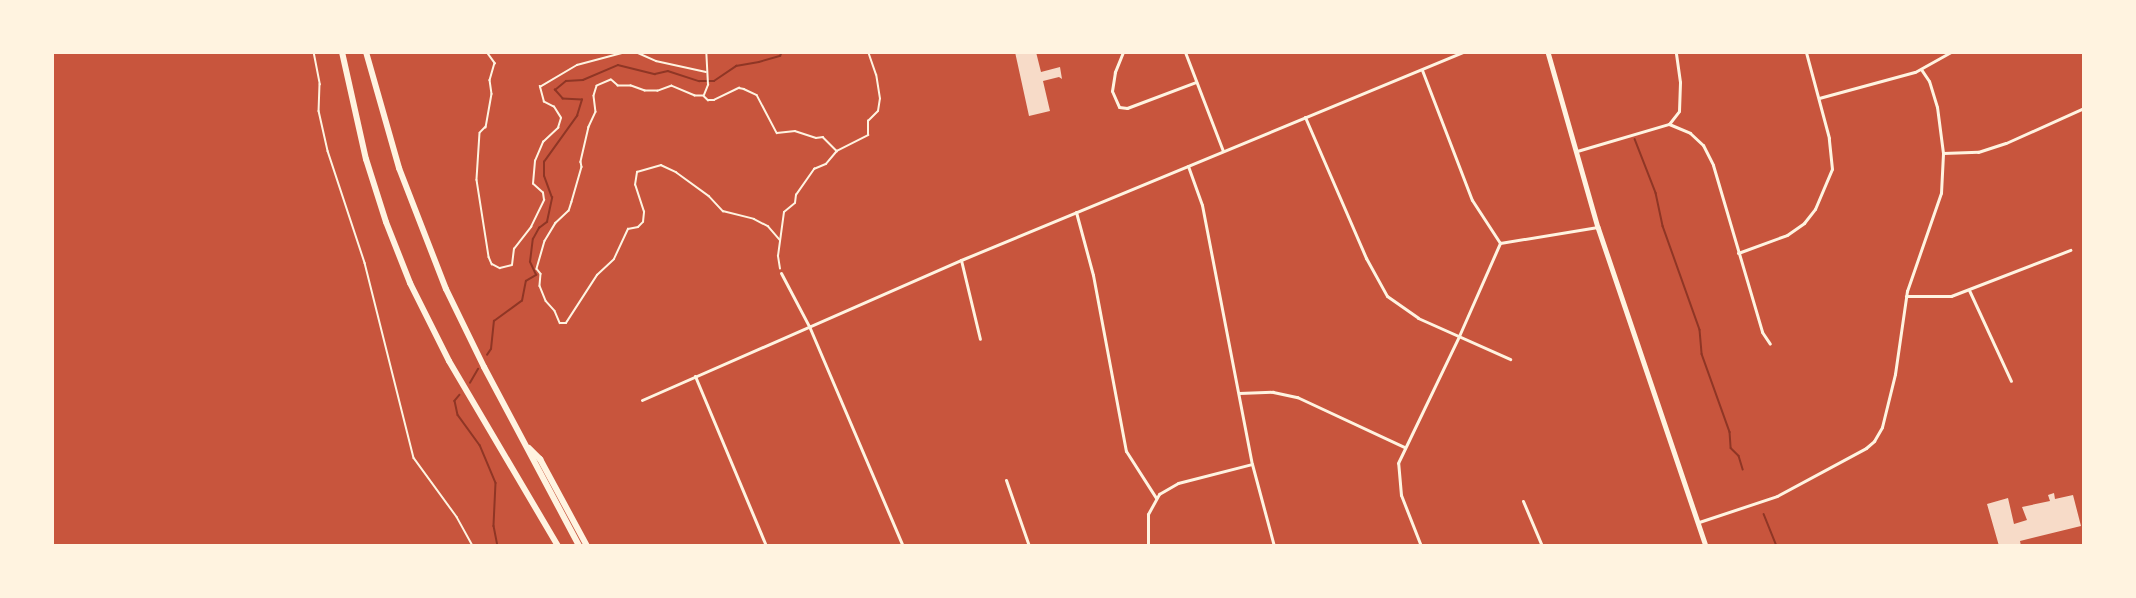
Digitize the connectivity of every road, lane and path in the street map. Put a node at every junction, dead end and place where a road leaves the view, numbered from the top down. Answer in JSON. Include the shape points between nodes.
{"nodes":[{"id":1,"x":314,"y":52,"type":"edge"},
{"id":2,"x":342,"y":52,"type":"edge"},
{"id":3,"x":366,"y":52,"type":"edge"},
{"id":4,"x":487,"y":52,"type":"edge"},
{"id":5,"x":626,"y":52,"type":"edge"},
{"id":6,"x":636,"y":52,"type":"edge"},
{"id":7,"x":706,"y":52,"type":"edge"},
{"id":8,"x":868,"y":52,"type":"edge"},
{"id":9,"x":1123,"y":52,"type":"edge"},
{"id":10,"x":1185,"y":52,"type":"edge"},
{"id":11,"x":1464,"y":52,"type":"edge"},
{"id":12,"x":1548,"y":52,"type":"edge"},
{"id":13,"x":1676,"y":52,"type":"edge"},
{"id":14,"x":1806,"y":52,"type":"edge"},
{"id":15,"x":1951,"y":52,"type":"edge"},
{"id":16,"x":1921,"y":69,"type":"junction"},
{"id":17,"x":1422,"y":70,"type":"junction"},
{"id":18,"x":706,"y":72,"type":"junction"},
{"id":19,"x":1196,"y":82,"type":"junction"},
{"id":20,"x":704,"y":96,"type":"junction"},
{"id":21,"x":1819,"y":98,"type":"junction"},
{"id":22,"x":2084,"y":108,"type":"edge"},
{"id":23,"x":1305,"y":117,"type":"junction"},
{"id":24,"x":1669,"y":124,"type":"junction"},
{"id":25,"x":837,"y":151,"type":"junction"},
{"id":26,"x":1223,"y":151,"type":"junction"},
{"id":27,"x":1577,"y":151,"type":"junction"},
{"id":28,"x":1943,"y":153,"type":"junction"},
{"id":29,"x":1188,"y":166,"type":"junction"},
{"id":30,"x":1076,"y":212,"type":"junction"},
{"id":31,"x":1598,"y":227,"type":"junction"},
{"id":32,"x":780,"y":240,"type":"junction"},
{"id":33,"x":1500,"y":243,"type":"junction"},
{"id":34,"x":2070,"y":250,"type":"dead end"},
{"id":35,"x":1738,"y":253,"type":"junction"},
{"id":36,"x":961,"y":260,"type":"junction"},
{"id":37,"x":782,"y":273,"type":"joint"},
{"id":38,"x":1969,"y":290,"type":"junction"},
{"id":39,"x":1906,"y":296,"type":"junction"},
{"id":40,"x":809,"y":326,"type":"junction"},
{"id":41,"x":1459,"y":336,"type":"junction"},
{"id":42,"x":980,"y":339,"type":"dead end"},
{"id":43,"x":1770,"y":344,"type":"dead end"},
{"id":44,"x":1510,"y":359,"type":"dead end"},
{"id":45,"x":695,"y":376,"type":"junction"},
{"id":46,"x":2011,"y":381,"type":"dead end"},
{"id":47,"x":1239,"y":393,"type":"junction"},
{"id":48,"x":642,"y":400,"type":"dead end"},
{"id":49,"x":524,"y":444,"type":"junction"},
{"id":50,"x":1404,"y":447,"type":"junction"},
{"id":51,"x":1252,"y":464,"type":"junction"},
{"id":52,"x":1006,"y":480,"type":"dead end"},
{"id":53,"x":1156,"y":498,"type":"junction"},
{"id":54,"x":1523,"y":501,"type":"dead end"},
{"id":55,"x":1697,"y":523,"type":"junction"},
{"id":56,"x":556,"y":543,"type":"edge"},
{"id":57,"x":473,"y":546,"type":"edge"},
{"id":58,"x":579,"y":546,"type":"edge"},
{"id":59,"x":587,"y":546,"type":"edge"},
{"id":60,"x":766,"y":546,"type":"edge"},
{"id":61,"x":903,"y":546,"type":"edge"},
{"id":62,"x":1029,"y":546,"type":"edge"},
{"id":63,"x":1148,"y":546,"type":"edge"},
{"id":64,"x":1274,"y":546,"type":"edge"},
{"id":65,"x":1421,"y":546,"type":"edge"},
{"id":66,"x":1542,"y":546,"type":"edge"},
{"id":67,"x":1706,"y":546,"type":"edge"}],
"edges":[{"from":1,"to":57,"type":"path","via":[[320,84],[319,111],[328,151],[365,263],[414,458],[457,516]]},
{"from":2,"to":56,"type":"highway","via":[[366,159],[410,283],[449,361]]},
{"from":3,"to":49,"type":"highway","via":[[392,146],[429,249],[469,338]]},
{"from":4,"to":5,"type":"path","via":[[495,63],[486,127],[480,133],[477,180],[489,257],[500,268],[512,265],[514,249],[531,227],[544,200],[543,193],[533,184],[535,161],[561,118],[554,106],[544,102],[540,87],[577,65]]},
{"from":6,"to":18,"type":"path","via":[[665,64]]},
{"from":7,"to":18,"type":"path"},
{"from":8,"to":25,"type":"path","via":[[878,83],[878,111],[868,121],[868,135]]},
{"from":9,"to":19,"type":"street","via":[[1114,72],[1112,91],[1119,107],[1127,108]]},
{"from":10,"to":19,"type":"street"},
{"from":11,"to":17,"type":"street"},
{"from":12,"to":27,"type":"main road"},
{"from":13,"to":24,"type":"street","via":[[1679,111]]},
{"from":14,"to":21,"type":"street"},
{"from":15,"to":16,"type":"street"},
{"from":16,"to":21,"type":"street"},
{"from":16,"to":28,"type":"street","via":[[1937,107]]},
{"from":17,"to":23,"type":"street"},
{"from":17,"to":33,"type":"street","via":[[1472,200]]},
{"from":18,"to":20,"type":"path","via":[[708,85]]},
{"from":19,"to":26,"type":"street"},
{"from":20,"to":25,"type":"path","via":[[714,100],[744,89],[757,95],[777,133],[795,131],[823,137]]},
{"from":20,"to":32,"type":"path","via":[[672,86],[645,92],[610,81],[597,87],[596,112],[572,202],[542,248],[537,268],[546,301],[560,323],[566,323],[597,275],[614,259],[628,229],[643,222],[637,172],[661,165],[709,196],[723,211],[768,226]]},
{"from":21,"to":35,"type":"street","via":[[1833,157],[1815,209],[1787,236]]},
{"from":22,"to":28,"type":"street","via":[[1978,152]]},
{"from":23,"to":26,"type":"street"},
{"from":23,"to":41,"type":"street","via":[[1379,287],[1395,304]]},
{"from":24,"to":27,"type":"street"},
{"from":24,"to":35,"type":"street","via":[[1690,133],[1708,153]]},
{"from":25,"to":32,"type":"path","via":[[826,164],[814,169],[796,195],[795,203],[784,212]]},
{"from":26,"to":29,"type":"street"},
{"from":27,"to":31,"type":"main road"},
{"from":28,"to":39,"type":"street","via":[[1941,193]]},
{"from":29,"to":30,"type":"street"},
{"from":29,"to":47,"type":"street","via":[[1202,205]]},
{"from":30,"to":36,"type":"street"},
{"from":30,"to":53,"type":"street","via":[[1093,275],[1126,451]]},
{"from":31,"to":33,"type":"street"},
{"from":31,"to":55,"type":"main road"},
{"from":32,"to":37,"type":"path","via":[[778,265]]},
{"from":33,"to":41,"type":"street"},
{"from":34,"to":38,"type":"street"},
{"from":35,"to":43,"type":"street","via":[[1762,332]]},
{"from":36,"to":40,"type":"street"},
{"from":36,"to":42,"type":"street"},
{"from":37,"to":40,"type":"street"},
{"from":38,"to":39,"type":"street","via":[[1939,298]]},
{"from":38,"to":46,"type":"street"},
{"from":39,"to":55,"type":"street","via":[[1887,412],[1874,441],[1777,496]]},
{"from":40,"to":45,"type":"street"},
{"from":40,"to":61,"type":"street"},
{"from":41,"to":44,"type":"street"},
{"from":41,"to":50,"type":"street"},
{"from":45,"to":48,"type":"street"},
{"from":45,"to":60,"type":"street"},
{"from":47,"to":50,"type":"street","via":[[1273,392],[1297,397]]},
{"from":47,"to":51,"type":"street"},
{"from":49,"to":58,"type":"highway"},
{"from":49,"to":59,"type":"highway","via":[[540,459]]},
{"from":50,"to":65,"type":"street","via":[[1398,463],[1399,483]]},
{"from":51,"to":53,"type":"street","via":[[1178,483]]},
{"from":51,"to":64,"type":"street"},
{"from":52,"to":62,"type":"street"},
{"from":53,"to":63,"type":"street","via":[[1148,514]]},
{"from":54,"to":66,"type":"street"},
{"from":55,"to":67,"type":"main road"}]}
